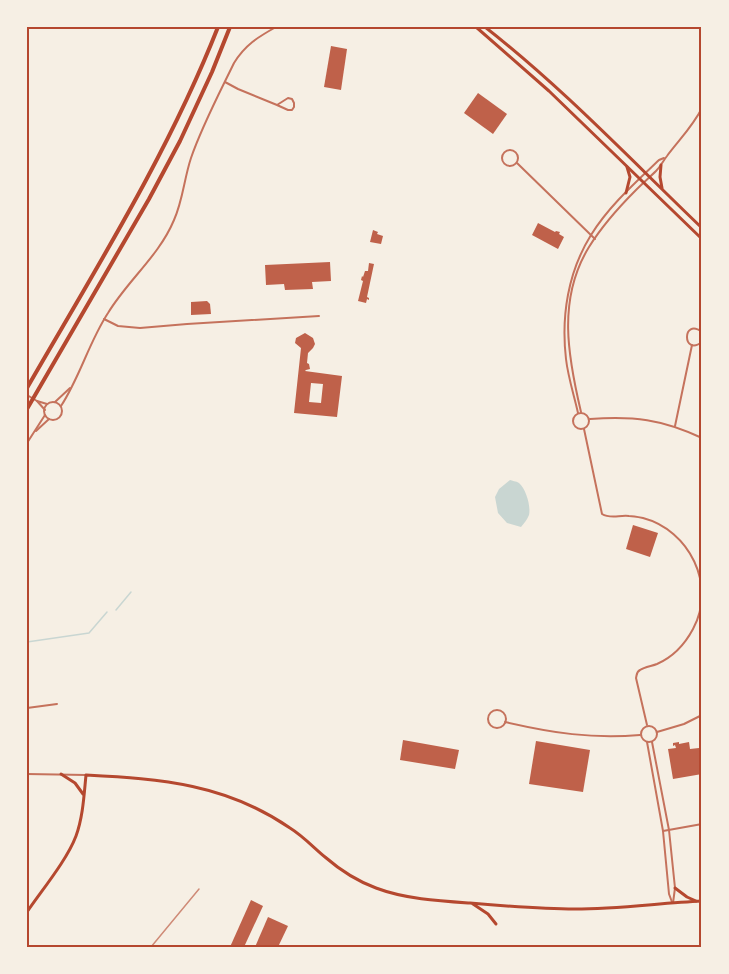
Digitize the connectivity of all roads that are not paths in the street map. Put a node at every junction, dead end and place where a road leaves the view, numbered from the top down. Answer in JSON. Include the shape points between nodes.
{"nodes":[{"id":1,"x":218,"y":27,"type":"edge"},
{"id":2,"x":230,"y":27,"type":"edge"},
{"id":3,"x":276,"y":27,"type":"edge"},
{"id":4,"x":476,"y":27,"type":"edge"},
{"id":5,"x":486,"y":27,"type":"edge"},
{"id":6,"x":225,"y":82,"type":"junction"},
{"id":7,"x":277,"y":105,"type":"junction"},
{"id":8,"x":702,"y":108,"type":"edge"},
{"id":9,"x":666,"y":157,"type":"junction"},
{"id":10,"x":517,"y":163,"type":"junction"},
{"id":11,"x":626,"y":165,"type":"junction"},
{"id":12,"x":661,"y":165,"type":"junction"},
{"id":13,"x":645,"y":173,"type":"junction"},
{"id":14,"x":650,"y":177,"type":"junction"},
{"id":15,"x":640,"y":178,"type":"junction"},
{"id":16,"x":644,"y":182,"type":"junction"},
{"id":17,"x":663,"y":190,"type":"junction"},
{"id":18,"x":626,"y":193,"type":"junction"},
{"id":19,"x":702,"y":228,"type":"edge"},
{"id":20,"x":591,"y":235,"type":"junction"},
{"id":21,"x":595,"y":238,"type":"junction"},
{"id":22,"x":702,"y":238,"type":"edge"},
{"id":23,"x":319,"y":316,"type":"dead end"},
{"id":24,"x":104,"y":319,"type":"junction"},
{"id":25,"x":702,"y":332,"type":"edge"},
{"id":26,"x":702,"y":342,"type":"edge"},
{"id":27,"x":692,"y":345,"type":"junction"},
{"id":28,"x":74,"y":383,"type":"junction"},
{"id":29,"x":27,"y":388,"type":"edge"},
{"id":30,"x":27,"y":395,"type":"edge"},
{"id":31,"x":55,"y":402,"type":"junction"},
{"id":32,"x":45,"y":406,"type":"junction"},
{"id":33,"x":61,"y":406,"type":"junction"},
{"id":34,"x":27,"y":409,"type":"edge"},
{"id":35,"x":580,"y":413,"type":"junction"},
{"id":36,"x":45,"y":415,"type":"junction"},
{"id":37,"x":49,"y":419,"type":"junction"},
{"id":38,"x":590,"y":419,"type":"junction"},
{"id":39,"x":675,"y":426,"type":"junction"},
{"id":40,"x":584,"y":429,"type":"junction"},
{"id":41,"x":34,"y":433,"type":"junction"},
{"id":42,"x":702,"y":438,"type":"edge"},
{"id":43,"x":27,"y":443,"type":"edge"},
{"id":44,"x":57,"y":704,"type":"dead end"},
{"id":45,"x":27,"y":708,"type":"edge"},
{"id":46,"x":702,"y":715,"type":"edge"},
{"id":47,"x":505,"y":722,"type":"junction"},
{"id":48,"x":647,"y":725,"type":"junction"},
{"id":49,"x":657,"y":733,"type":"junction"},
{"id":50,"x":640,"y":735,"type":"junction"},
{"id":51,"x":647,"y":742,"type":"junction"},
{"id":52,"x":652,"y":742,"type":"junction"},
{"id":53,"x":27,"y":774,"type":"edge"},
{"id":54,"x":61,"y":774,"type":"junction"},
{"id":55,"x":86,"y":775,"type":"junction"},
{"id":56,"x":83,"y":794,"type":"junction"},
{"id":57,"x":702,"y":824,"type":"edge"},
{"id":58,"x":669,"y":830,"type":"junction"},
{"id":59,"x":663,"y":831,"type":"junction"},
{"id":60,"x":675,"y":888,"type":"junction"},
{"id":61,"x":700,"y":901,"type":"edge"},
{"id":62,"x":472,"y":903,"type":"junction"},
{"id":63,"x":673,"y":903,"type":"junction"},
{"id":64,"x":27,"y":912,"type":"edge"},
{"id":65,"x":496,"y":924,"type":"dead end"}],
"edges":[{"from":1,"to":29,"type":"highway","via":[[140,192]]},
{"from":2,"to":34,"type":"highway","via":[[165,170]]},
{"from":3,"to":6,"type":"street","via":[[243,49]]},
{"from":4,"to":11,"type":"main road","via":[[549,90]]},
{"from":5,"to":13,"type":"main road"},
{"from":6,"to":7,"type":"street"},
{"from":6,"to":24,"type":"street","via":[[191,159],[179,207],[166,236]]},
{"from":7,"to":7,"type":"street","via":[[288,110],[294,107],[288,98]]},
{"from":8,"to":9,"type":"street"},
{"from":9,"to":12,"type":"street"},
{"from":9,"to":13,"type":"street"},
{"from":10,"to":10,"type":"street","via":[[516,152],[503,153],[504,164]]},
{"from":10,"to":20,"type":"street"},
{"from":11,"to":15,"type":"main road"},
{"from":11,"to":18,"type":"main road","via":[[630,177]]},
{"from":12,"to":14,"type":"street"},
{"from":12,"to":17,"type":"main road"},
{"from":13,"to":14,"type":"main road"},
{"from":13,"to":15,"type":"street"},
{"from":14,"to":16,"type":"street"},
{"from":14,"to":17,"type":"main road"},
{"from":15,"to":16,"type":"main road"},
{"from":15,"to":18,"type":"street"},
{"from":16,"to":21,"type":"street"},
{"from":16,"to":22,"type":"main road"},
{"from":17,"to":19,"type":"main road"},
{"from":18,"to":20,"type":"street"},
{"from":20,"to":21,"type":"street"},
{"from":20,"to":35,"type":"street","via":[[568,289],[564,320],[566,357]]},
{"from":21,"to":35,"type":"street","via":[[577,273],[568,321]]},
{"from":23,"to":24,"type":"street","via":[[140,328],[118,326]]},
{"from":24,"to":28,"type":"street"},
{"from":25,"to":27,"type":"street","via":[[696,328],[688,331],[687,339]]},
{"from":26,"to":27,"type":"street"},
{"from":27,"to":39,"type":"street"},
{"from":28,"to":31,"type":"street"},
{"from":28,"to":33,"type":"street"},
{"from":30,"to":32,"type":"street"},
{"from":31,"to":32,"type":"street"},
{"from":31,"to":33,"type":"street"},
{"from":32,"to":36,"type":"street"},
{"from":33,"to":37,"type":"street","via":[[60,417]]},
{"from":35,"to":38,"type":"street"},
{"from":35,"to":40,"type":"street","via":[[573,422]]},
{"from":36,"to":37,"type":"street"},
{"from":36,"to":41,"type":"street"},
{"from":37,"to":41,"type":"street"},
{"from":38,"to":39,"type":"street","via":[[628,417]]},
{"from":38,"to":40,"type":"street"},
{"from":39,"to":42,"type":"street"},
{"from":40,"to":48,"type":"street","via":[[602,514],[641,518],[666,528],[686,546],[699,572],[700,610],[694,628],[668,658],[640,669],[637,674]]},
{"from":41,"to":43,"type":"street"},
{"from":44,"to":45,"type":"street"},
{"from":46,"to":49,"type":"street"},
{"from":47,"to":47,"type":"street","via":[[499,711],[489,716],[494,727]]},
{"from":47,"to":50,"type":"street","via":[[586,736]]},
{"from":48,"to":49,"type":"street"},
{"from":48,"to":50,"type":"street"},
{"from":49,"to":52,"type":"street"},
{"from":50,"to":51,"type":"street"},
{"from":51,"to":52,"type":"street"},
{"from":51,"to":59,"type":"street"},
{"from":52,"to":58,"type":"street"},
{"from":53,"to":54,"type":"street"},
{"from":54,"to":55,"type":"street"},
{"from":54,"to":56,"type":"main road"},
{"from":55,"to":56,"type":"main road"},
{"from":55,"to":62,"type":"main road","via":[[172,783],[233,797],[274,817],[340,868],[374,887],[438,901]]},
{"from":56,"to":64,"type":"main road","via":[[80,824],[69,852]]},
{"from":57,"to":58,"type":"street"},
{"from":58,"to":59,"type":"street"},
{"from":58,"to":60,"type":"street"},
{"from":59,"to":63,"type":"street"},
{"from":60,"to":61,"type":"main road"},
{"from":60,"to":63,"type":"street"},
{"from":61,"to":63,"type":"main road"},
{"from":62,"to":63,"type":"main road","via":[[575,909]]},
{"from":62,"to":65,"type":"main road"}]}
